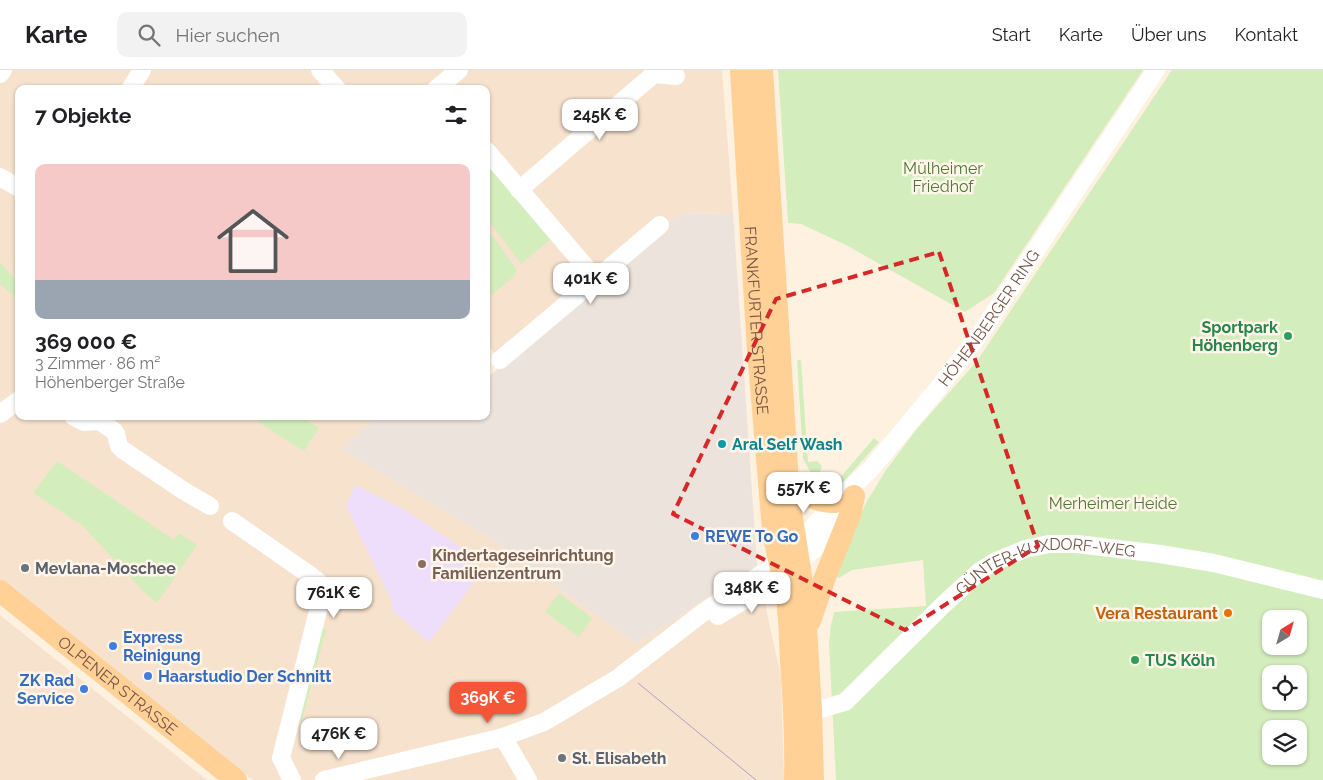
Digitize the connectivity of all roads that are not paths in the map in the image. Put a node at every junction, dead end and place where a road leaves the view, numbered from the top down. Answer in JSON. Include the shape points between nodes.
{"nodes":[{"id":1,"x":3,"y":70,"type":"edge"},
{"id":2,"x":142,"y":70,"type":"edge"},
{"id":3,"x":320,"y":70,"type":"edge"},
{"id":4,"x":459,"y":70,"type":"edge"},
{"id":5,"x":741,"y":70,"type":"edge"},
{"id":6,"x":762,"y":70,"type":"edge"},
{"id":7,"x":1156,"y":70,"type":"edge"},
{"id":8,"x":0,"y":74,"type":"edge"},
{"id":9,"x":676,"y":76,"type":"dead end"},
{"id":10,"x":133,"y":85,"type":"edge"},
{"id":11,"x":333,"y":85,"type":"edge"},
{"id":12,"x":441,"y":85,"type":"edge"},
{"id":13,"x":490,"y":155,"type":"edge"},
{"id":14,"x":0,"y":176,"type":"edge"},
{"id":15,"x":15,"y":185,"type":"edge"},
{"id":16,"x":519,"y":190,"type":"junction"},
{"id":17,"x":660,"y":225,"type":"dead end"},
{"id":18,"x":596,"y":279,"type":"junction"},
{"id":19,"x":758,"y":351,"type":"junction"},
{"id":20,"x":780,"y":351,"type":"junction"},
{"id":21,"x":500,"y":360,"type":"dead end"},
{"id":22,"x":15,"y":403,"type":"edge"},
{"id":23,"x":0,"y":414,"type":"edge"},
{"id":24,"x":80,"y":420,"type":"edge"},
{"id":25,"x":788,"y":483,"type":"junction"},
{"id":26,"x":845,"y":499,"type":"junction"},
{"id":27,"x":210,"y":506,"type":"dead end"},
{"id":28,"x":232,"y":521,"type":"dead end"},
{"id":29,"x":789,"y":561,"type":"junction"},
{"id":30,"x":0,"y":590,"type":"edge"},
{"id":31,"x":1323,"y":590,"type":"edge"},
{"id":32,"x":806,"y":631,"type":"junction"},
{"id":33,"x":811,"y":710,"type":"junction"},
{"id":34,"x":503,"y":737,"type":"junction"},
{"id":35,"x":806,"y":778,"type":"edge"},
{"id":36,"x":236,"y":780,"type":"edge"},
{"id":37,"x":292,"y":780,"type":"edge"},
{"id":38,"x":324,"y":780,"type":"edge"},
{"id":39,"x":528,"y":780,"type":"edge"}],
"edges":[{"from":1,"to":8,"type":"street"},
{"from":2,"to":10,"type":"street"},
{"from":3,"to":11,"type":"street"},
{"from":4,"to":12,"type":"street"},
{"from":5,"to":19,"type":"main road","name":"FRANKFURTER STRASSE"},
{"from":6,"to":20,"type":"main road","name":"FRANKFURTER STRASSE"},
{"from":7,"to":26,"type":"street","name":"HÖHENBERGER RING","via":[[977,337]]},
{"from":9,"to":16,"type":"street","via":[[654,74]]},
{"from":13,"to":16,"type":"street"},
{"from":14,"to":15,"type":"street"},
{"from":16,"to":18,"type":"street"},
{"from":17,"to":18,"type":"street"},
{"from":18,"to":21,"type":"street"},
{"from":19,"to":20,"type":"main road"},
{"from":19,"to":29,"type":"main road","name":"FRANKFURTER STRASSE","via":[[773,530]]},
{"from":20,"to":25,"type":"main road","name":"FRANKFURTER STRASSE"},
{"from":22,"to":23,"type":"street"},
{"from":24,"to":27,"type":"street","via":[[102,422],[114,430],[122,450]]},
{"from":25,"to":26,"type":"main road","via":[[812,498]]},
{"from":25,"to":29,"type":"main road","name":"FRANKFURTER STRASSE","via":[[791,512]]},
{"from":26,"to":29,"type":"street","name":"HÖHENBERGER RING","via":[[847,508],[827,535],[816,547]]},
{"from":26,"to":32,"type":"main road","via":[[850,515]]},
{"from":28,"to":37,"type":"street","via":[[316,579],[323,591],[281,758]]},
{"from":29,"to":32,"type":"main road","name":"FRANKFURTER STRASSE","via":[[803,588]]},
{"from":29,"to":34,"type":"street","name":"HÖHENBERGER RING","via":[[703,626],[638,669],[544,722]]},
{"from":29,"to":35,"type":"main road","name":"FRANKFURTER STRASSE","via":[[787,601],[795,739]]},
{"from":30,"to":36,"type":"main road","name":"OLPENER STRASSE"},
{"from":31,"to":33,"type":"street","name":"GÜNTER-KUXDORF-WEG","via":[[1214,563],[1160,554],[1077,544],[1049,544],[1025,549],[980,571],[845,702]]},
{"from":32,"to":33,"type":"main road","name":"FRANKFURTER STRASSE"},
{"from":33,"to":35,"type":"main road","name":"FRANKFURTER STRASSE"},
{"from":34,"to":38,"type":"street","name":"HÖHENBERGER RING"},
{"from":34,"to":39,"type":"street"}]}
